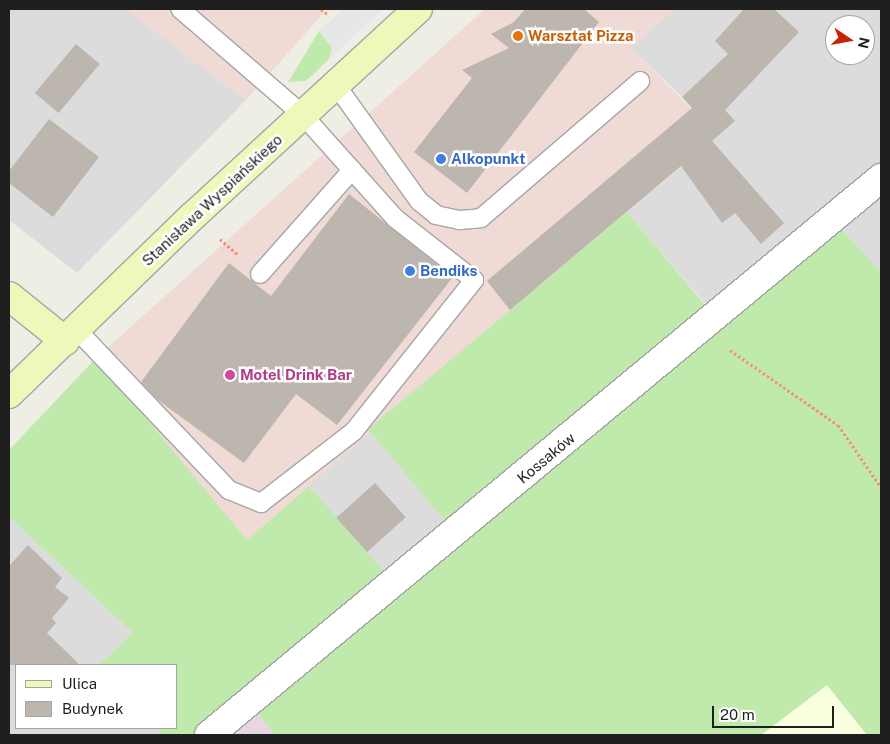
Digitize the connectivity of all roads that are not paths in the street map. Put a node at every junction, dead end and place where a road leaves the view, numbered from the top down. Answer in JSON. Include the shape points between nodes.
{"nodes":[{"id":1,"x":180,"y":9,"type":"edge"},
{"id":2,"x":418,"y":9,"type":"edge"},
{"id":3,"x":640,"y":81,"type":"dead end"},
{"id":4,"x":336,"y":85,"type":"junction"},
{"id":5,"x":303,"y":115,"type":"junction"},
{"id":6,"x":352,"y":170,"type":"junction"},
{"id":7,"x":881,"y":178,"type":"edge"},
{"id":8,"x":260,"y":274,"type":"dead end"},
{"id":9,"x":9,"y":296,"type":"edge"},
{"id":10,"x":71,"y":336,"type":"junction"},
{"id":11,"x":9,"y":394,"type":"edge"},
{"id":12,"x":210,"y":735,"type":"edge"}],
"edges":[{"from":1,"to":5,"type":"lane"},
{"from":2,"to":4,"type":"street","name":"Stanisława Wyspiańskiego"},
{"from":3,"to":4,"type":"lane","via":[[481,218],[460,220],[436,215],[419,201]]},
{"from":4,"to":5,"type":"street","name":"Stanisława Wyspiańskiego"},
{"from":5,"to":6,"type":"lane"},
{"from":5,"to":10,"type":"street","name":"Stanisława Wyspiańskiego","via":[[194,215]]},
{"from":6,"to":8,"type":"lane"},
{"from":6,"to":10,"type":"lane","via":[[395,218],[474,280],[354,431],[261,503],[229,490]]},
{"from":7,"to":12,"type":"street","name":"Kossaków"},
{"from":9,"to":10,"type":"street"},
{"from":10,"to":11,"type":"street","name":"Stanisława Wyspiańskiego"}]}
